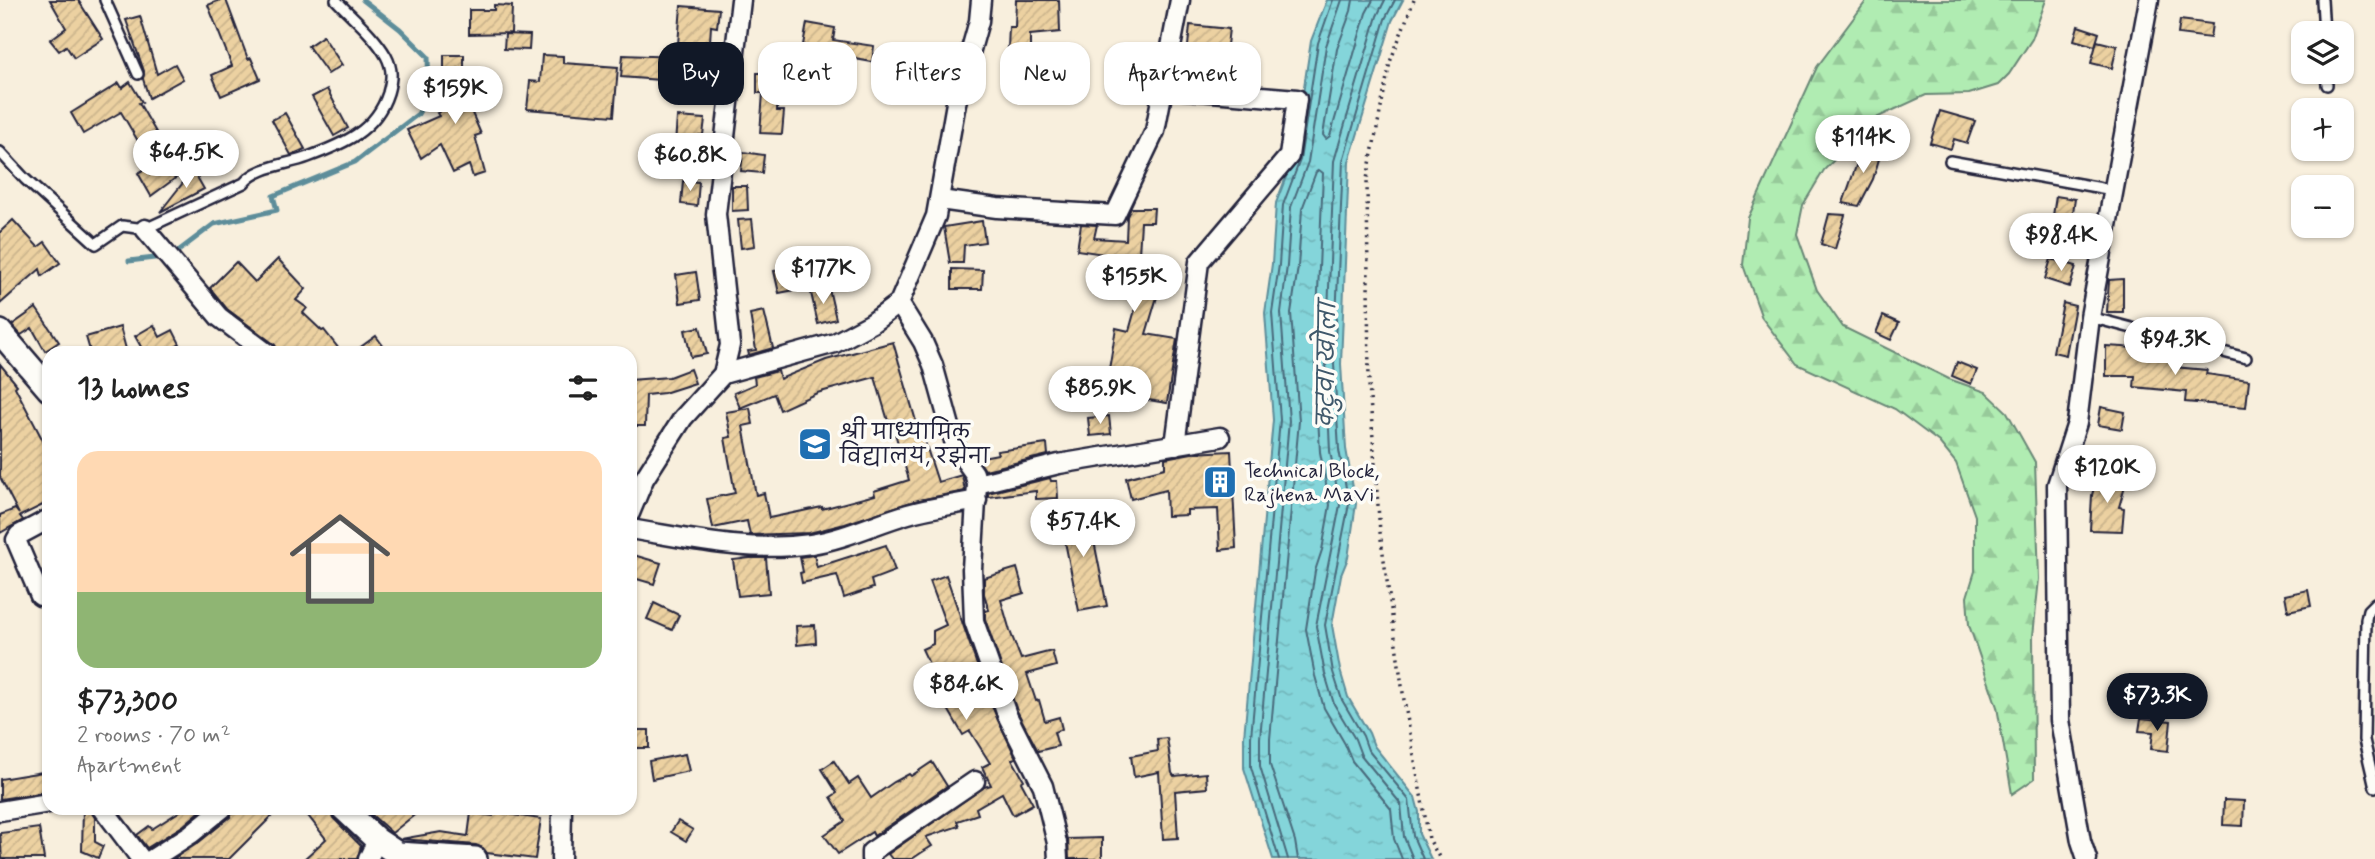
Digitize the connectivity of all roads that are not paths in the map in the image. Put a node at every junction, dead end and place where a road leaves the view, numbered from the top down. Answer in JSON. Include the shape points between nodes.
{"nodes":[{"id":1,"x":105,"y":0,"type":"edge"},
{"id":2,"x":336,"y":0,"type":"edge"},
{"id":3,"x":741,"y":0,"type":"edge"},
{"id":4,"x":981,"y":0,"type":"edge"},
{"id":5,"x":1180,"y":0,"type":"edge"},
{"id":6,"x":2148,"y":0,"type":"edge"},
{"id":7,"x":2322,"y":0,"type":"edge"},
{"id":8,"x":2323,"y":21,"type":"edge"},
{"id":9,"x":1172,"y":42,"type":"edge"},
{"id":10,"x":138,"y":74,"type":"dead end"},
{"id":11,"x":1261,"y":96,"type":"edge"},
{"id":12,"x":1160,"y":105,"type":"edge"},
{"id":13,"x":0,"y":152,"type":"edge"},
{"id":14,"x":1950,"y":161,"type":"dead end"},
{"id":15,"x":2113,"y":190,"type":"junction"},
{"id":16,"x":940,"y":200,"type":"junction"},
{"id":17,"x":145,"y":229,"type":"junction"},
{"id":18,"x":899,"y":303,"type":"junction"},
{"id":19,"x":2090,"y":317,"type":"junction"},
{"id":20,"x":0,"y":332,"type":"edge"},
{"id":21,"x":257,"y":346,"type":"edge"},
{"id":22,"x":2246,"y":358,"type":"dead end"},
{"id":23,"x":723,"y":374,"type":"junction"},
{"id":24,"x":42,"y":381,"type":"edge"},
{"id":25,"x":1220,"y":437,"type":"dead end"},
{"id":26,"x":1175,"y":445,"type":"junction"},
{"id":27,"x":977,"y":492,"type":"junction"},
{"id":28,"x":637,"y":496,"type":"edge"},
{"id":29,"x":42,"y":523,"type":"edge"},
{"id":30,"x":637,"y":530,"type":"edge"},
{"id":31,"x":40,"y":596,"type":"dead end"},
{"id":32,"x":2375,"y":603,"type":"edge"},
{"id":33,"x":975,"y":781,"type":"dead end"},
{"id":34,"x":2375,"y":787,"type":"edge"},
{"id":35,"x":42,"y":804,"type":"edge"},
{"id":36,"x":0,"y":811,"type":"edge"},
{"id":37,"x":108,"y":815,"type":"edge"},
{"id":38,"x":214,"y":815,"type":"edge"},
{"id":39,"x":348,"y":815,"type":"edge"},
{"id":40,"x":562,"y":815,"type":"edge"},
{"id":41,"x":372,"y":850,"type":"edge"},
{"id":42,"x":141,"y":859,"type":"edge"},
{"id":43,"x":152,"y":859,"type":"edge"},
{"id":44,"x":475,"y":859,"type":"edge"},
{"id":45,"x":561,"y":859,"type":"edge"},
{"id":46,"x":871,"y":859,"type":"edge"},
{"id":47,"x":1058,"y":859,"type":"edge"},
{"id":48,"x":2087,"y":859,"type":"edge"}],
"edges":[{"from":1,"to":10,"type":"lane"},
{"from":2,"to":17,"type":"lane","via":[[386,57],[393,77],[375,120],[352,138],[250,175],[244,183]]},
{"from":3,"to":23,"type":"street","via":[[716,214],[730,345]]},
{"from":4,"to":16,"type":"street","via":[[956,103]]},
{"from":5,"to":9,"type":"street"},
{"from":6,"to":15,"type":"street"},
{"from":7,"to":8,"type":"lane"},
{"from":11,"to":26,"type":"street","via":[[1297,99],[1289,156],[1199,262]]},
{"from":12,"to":16,"type":"street","via":[[1155,131],[1115,215]]},
{"from":13,"to":17,"type":"lane","via":[[96,244],[122,226]]},
{"from":14,"to":15,"type":"lane"},
{"from":15,"to":19,"type":"street"},
{"from":16,"to":18,"type":"street"},
{"from":17,"to":21,"type":"street","via":[[219,317]]},
{"from":18,"to":23,"type":"street","via":[[835,343]]},
{"from":18,"to":27,"type":"street","via":[[933,365],[956,447],[974,473]]},
{"from":19,"to":22,"type":"lane"},
{"from":19,"to":48,"type":"street","via":[[2077,423],[2057,485],[2060,720]]},
{"from":20,"to":24,"type":"street"},
{"from":23,"to":28,"type":"street","via":[[683,418]]},
{"from":25,"to":26,"type":"street"},
{"from":26,"to":27,"type":"street","via":[[1059,464]]},
{"from":27,"to":30,"type":"street","via":[[812,544],[741,547]]},
{"from":27,"to":47,"type":"street","via":[[974,621],[1007,715],[1043,786]]},
{"from":29,"to":31,"type":"street","via":[[16,540]]},
{"from":32,"to":34,"type":"lane","via":[[2366,619],[2364,740]]},
{"from":33,"to":46,"type":"street","via":[[871,852]]},
{"from":35,"to":36,"type":"street"},
{"from":37,"to":42,"type":"street"},
{"from":38,"to":43,"type":"street"},
{"from":39,"to":41,"type":"street"},
{"from":40,"to":45,"type":"street"},
{"from":41,"to":44,"type":"street"}]}
